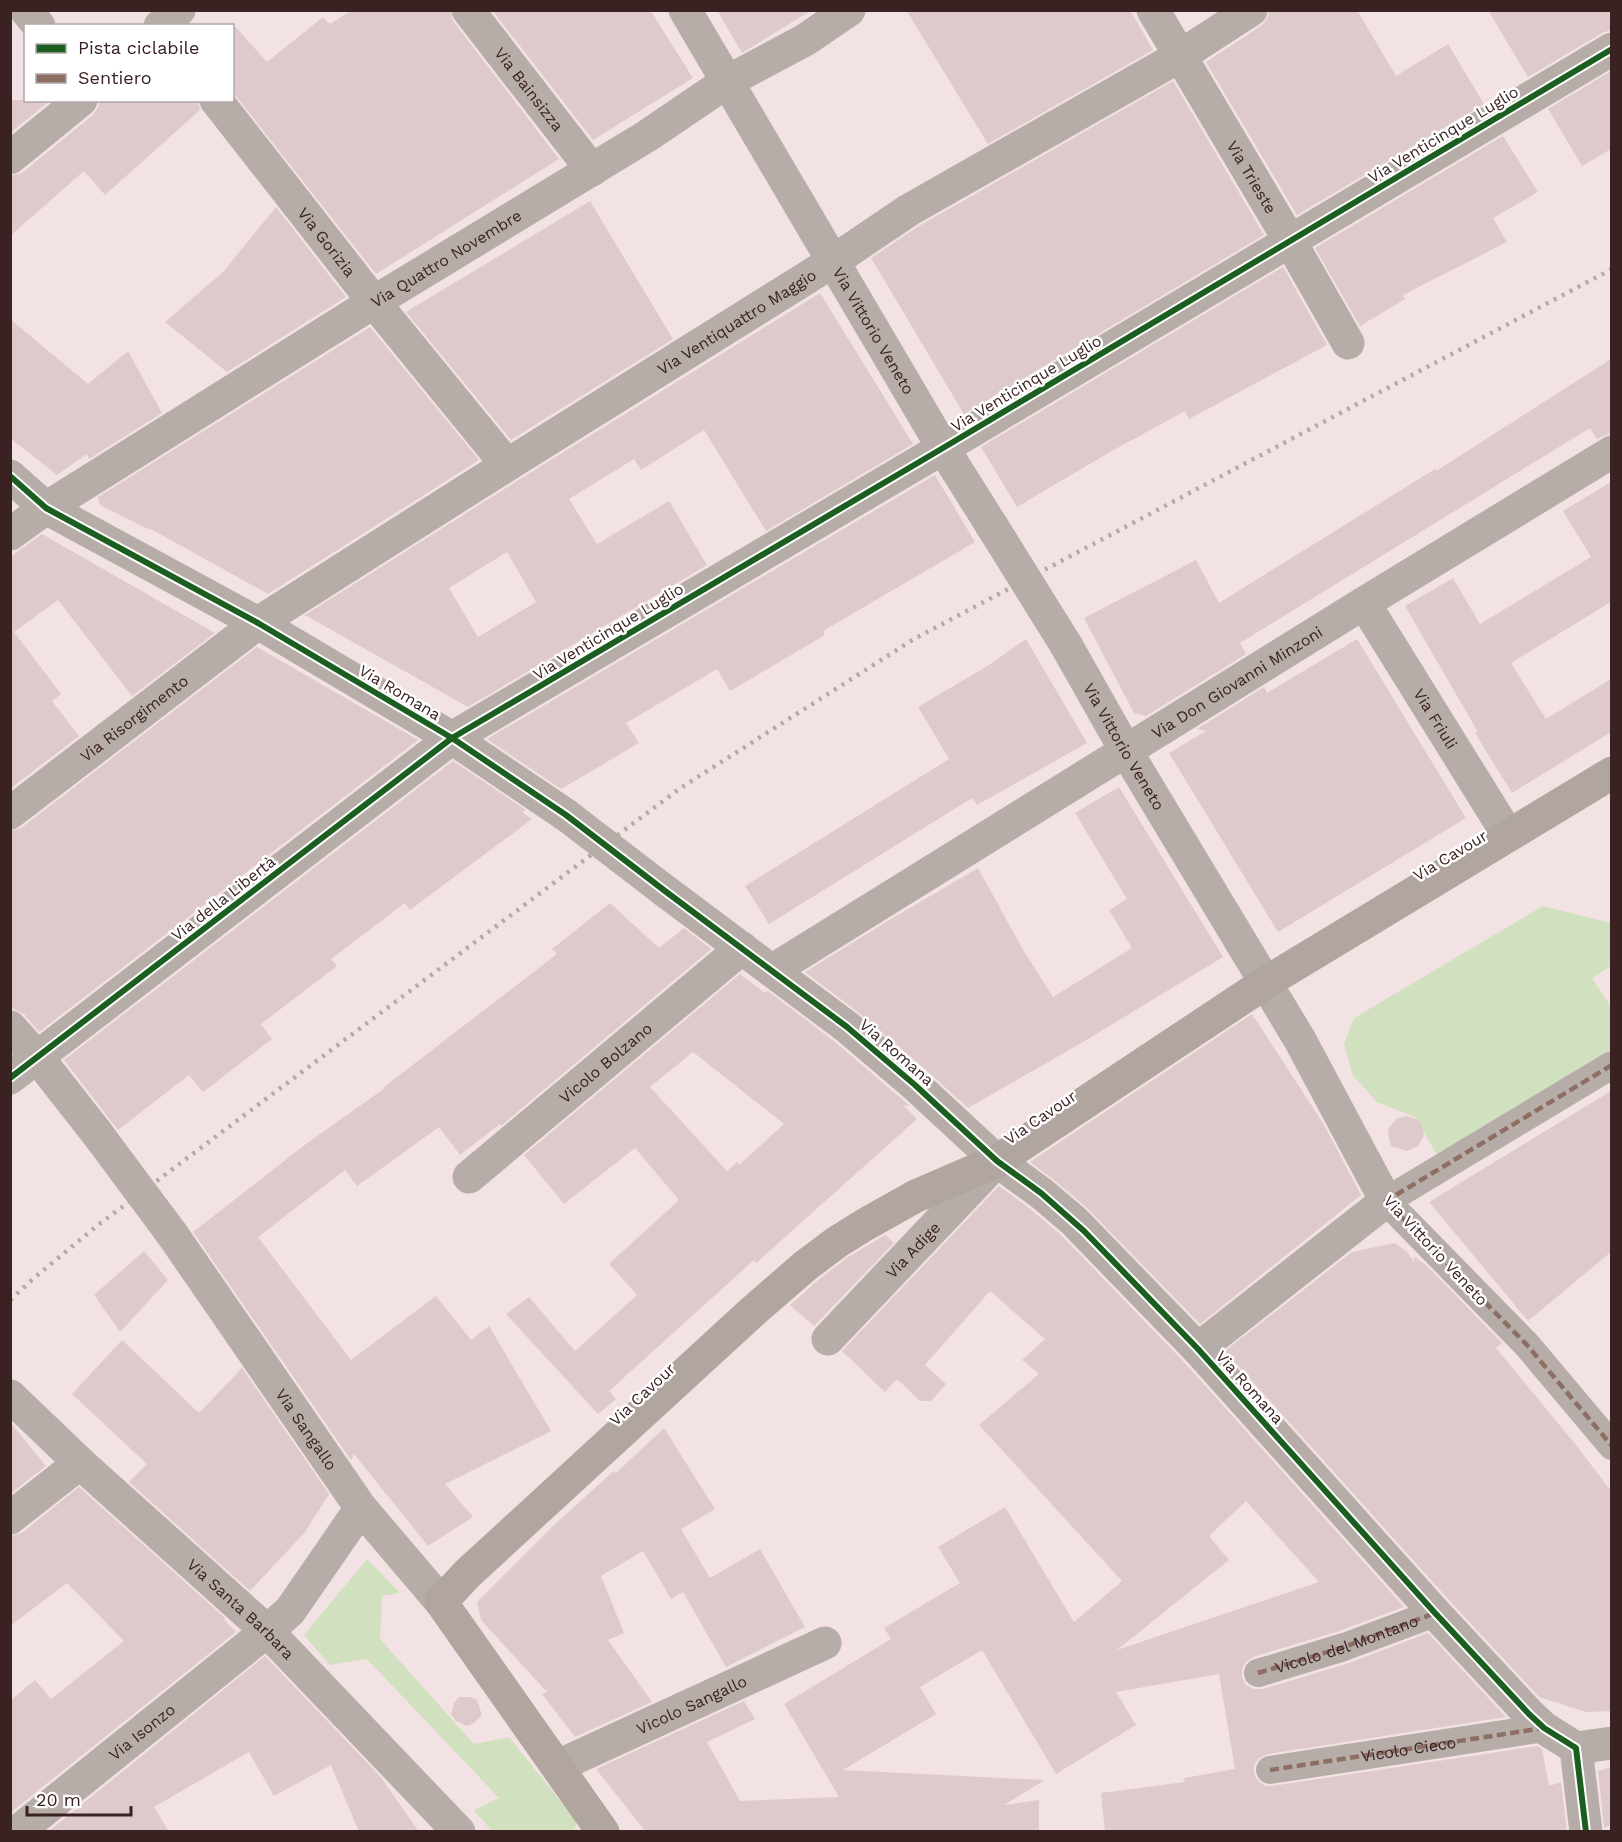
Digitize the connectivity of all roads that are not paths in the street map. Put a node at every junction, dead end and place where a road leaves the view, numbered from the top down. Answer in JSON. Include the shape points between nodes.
{"nodes":[{"id":1,"x":26,"y":10,"type":"edge"},
{"id":2,"x":145,"y":10,"type":"edge"},
{"id":3,"x":179,"y":10,"type":"edge"},
{"id":4,"x":468,"y":10,"type":"edge"},
{"id":5,"x":685,"y":10,"type":"edge"},
{"id":6,"x":849,"y":10,"type":"edge"},
{"id":7,"x":1152,"y":10,"type":"edge"},
{"id":8,"x":1251,"y":10,"type":"edge"},
{"id":9,"x":37,"y":24,"type":"edge"},
{"id":10,"x":156,"y":24,"type":"edge"},
{"id":11,"x":161,"y":24,"type":"edge"},
{"id":12,"x":1611,"y":49,"type":"edge"},
{"id":13,"x":1180,"y":56,"type":"junction"},
{"id":14,"x":728,"y":81,"type":"junction"},
{"id":15,"x":79,"y":102,"type":"edge"},
{"id":16,"x":218,"y":102,"type":"edge"},
{"id":17,"x":10,"y":158,"type":"edge"},
{"id":18,"x":592,"y":170,"type":"junction"},
{"id":19,"x":1290,"y":242,"type":"junction"},
{"id":20,"x":832,"y":262,"type":"junction"},
{"id":21,"x":374,"y":302,"type":"junction"},
{"id":22,"x":1348,"y":343,"type":"dead end"},
{"id":23,"x":943,"y":448,"type":"junction"},
{"id":24,"x":1611,"y":452,"type":"edge"},
{"id":25,"x":507,"y":465,"type":"junction"},
{"id":26,"x":10,"y":476,"type":"edge"},
{"id":27,"x":46,"y":508,"type":"junction"},
{"id":28,"x":10,"y":534,"type":"edge"},
{"id":29,"x":1364,"y":603,"type":"junction"},
{"id":30,"x":258,"y":623,"type":"junction"},
{"id":31,"x":452,"y":738,"type":"junction"},
{"id":32,"x":1126,"y":751,"type":"junction"},
{"id":33,"x":1611,"y":772,"type":"edge"},
{"id":34,"x":10,"y":813,"type":"edge"},
{"id":35,"x":1508,"y":835,"type":"junction"},
{"id":36,"x":742,"y":948,"type":"junction"},
{"id":37,"x":773,"y":970,"type":"junction"},
{"id":38,"x":1265,"y":983,"type":"junction"},
{"id":39,"x":10,"y":1027,"type":"edge"},
{"id":40,"x":38,"y":1058,"type":"junction"},
{"id":41,"x":1611,"y":1065,"type":"edge"},
{"id":42,"x":10,"y":1078,"type":"edge"},
{"id":43,"x":997,"y":1161,"type":"junction"},
{"id":44,"x":469,"y":1178,"type":"dead end"},
{"id":45,"x":1386,"y":1201,"type":"junction"},
{"id":46,"x":828,"y":1339,"type":"dead end"},
{"id":47,"x":1198,"y":1348,"type":"junction"},
{"id":48,"x":10,"y":1396,"type":"edge"},
{"id":49,"x":1611,"y":1446,"type":"edge"},
{"id":50,"x":80,"y":1462,"type":"junction"},
{"id":51,"x":361,"y":1508,"type":"junction"},
{"id":52,"x":10,"y":1518,"type":"edge"},
{"id":53,"x":441,"y":1602,"type":"junction"},
{"id":54,"x":1435,"y":1613,"type":"junction"},
{"id":55,"x":267,"y":1631,"type":"junction"},
{"id":56,"x":825,"y":1643,"type":"dead end"},
{"id":57,"x":1258,"y":1673,"type":"dead end"},
{"id":58,"x":1544,"y":1728,"type":"junction"},
{"id":59,"x":1611,"y":1743,"type":"edge"},
{"id":60,"x":1576,"y":1748,"type":"junction"},
{"id":61,"x":558,"y":1766,"type":"junction"},
{"id":62,"x":1270,"y":1770,"type":"dead end"},
{"id":63,"x":17,"y":1832,"type":"edge"},
{"id":64,"x":459,"y":1832,"type":"edge"},
{"id":65,"x":603,"y":1832,"type":"edge"},
{"id":66,"x":1586,"y":1832,"type":"edge"}],
"edges":[{"from":1,"to":9,"type":"street"},
{"from":2,"to":10,"type":"street"},
{"from":3,"to":11,"type":"street"},
{"from":4,"to":18,"type":"street","name":"Via Bainsizza"},
{"from":5,"to":14,"type":"street","name":"Via Vittorio Veneto"},
{"from":6,"to":14,"type":"street","name":"Via Quattro Novembre","via":[[805,40]]},
{"from":7,"to":13,"type":"street","name":"Via Trieste"},
{"from":8,"to":13,"type":"street","name":"Via Ventiquattro Maggio"},
{"from":12,"to":19,"type":"street","name":"Via Venticinque Luglio"},
{"from":13,"to":19,"type":"street","name":"Via Trieste"},
{"from":13,"to":20,"type":"street","name":"Via Ventiquattro Maggio","via":[[909,210]]},
{"from":14,"to":18,"type":"street","name":"Via Quattro Novembre"},
{"from":14,"to":20,"type":"street","name":"Via Vittorio Veneto"},
{"from":15,"to":17,"type":"street"},
{"from":16,"to":21,"type":"street","name":"Via Gorizia"},
{"from":18,"to":21,"type":"street","name":"Via Quattro Novembre"},
{"from":19,"to":22,"type":"street","name":"Via Trieste"},
{"from":19,"to":23,"type":"street","name":"Via Venticinque Luglio"},
{"from":20,"to":23,"type":"street","name":"Via Vittorio Veneto"},
{"from":20,"to":25,"type":"street","name":"Via Ventiquattro Maggio"},
{"from":21,"to":25,"type":"street","name":"Via Gorizia"},
{"from":21,"to":27,"type":"street","name":"Via Quattro Novembre"},
{"from":23,"to":31,"type":"street","name":"Via Venticinque Luglio"},
{"from":23,"to":32,"type":"street","name":"Via Vittorio Veneto","bridge":true,"via":[[1066,645]]},
{"from":24,"to":29,"type":"street","name":"Via Don Giovanni Minzoni"},
{"from":25,"to":30,"type":"street","name":"Via Ventiquattro Maggio"},
{"from":26,"to":27,"type":"street","name":"Via Romana"},
{"from":27,"to":28,"type":"street","name":"Via Quattro Novembre"},
{"from":27,"to":30,"type":"street","name":"Via Romana"},
{"from":29,"to":32,"type":"street","name":"Via Don Giovanni Minzoni"},
{"from":29,"to":35,"type":"street","name":"Via Friuli"},
{"from":30,"to":31,"type":"street","name":"Via Romana"},
{"from":30,"to":34,"type":"street","name":"Via Risorgimento"},
{"from":31,"to":36,"type":"street","name":"Via Romana","bridge":true,"via":[[567,815]]},
{"from":31,"to":40,"type":"street","name":"Via della Libertà"},
{"from":32,"to":37,"type":"street","name":"Via Don Giovanni Minzoni"},
{"from":32,"to":38,"type":"street","name":"Via Vittorio Veneto"},
{"from":33,"to":35,"type":"main road","name":"Via Cavour"},
{"from":35,"to":38,"type":"main road","name":"Via Cavour"},
{"from":36,"to":37,"type":"street","name":"Via Romana"},
{"from":36,"to":44,"type":"street","name":"Vicolo Bolzano"},
{"from":37,"to":43,"type":"street","name":"Via Romana","via":[[866,1042]]},
{"from":38,"to":43,"type":"main road","name":"Via Cavour"},
{"from":38,"to":45,"type":"street","name":"Via Vittorio Veneto"},
{"from":39,"to":40,"type":"street","name":"Via Sangallo"},
{"from":40,"to":42,"type":"street","name":"Via della Libertà"},
{"from":40,"to":51,"type":"street","name":"Via Sangallo","bridge":true,"via":[[172,1234]]},
{"from":41,"to":45,"type":"street"},
{"from":43,"to":46,"type":"street","name":"Via Adige"},
{"from":43,"to":47,"type":"street","name":"Via Romana","via":[[1074,1221]]},
{"from":43,"to":53,"type":"main road","name":"Via Cavour","via":[[885,1213],[806,1266],[705,1354]]},
{"from":45,"to":47,"type":"street"},
{"from":45,"to":49,"type":"street","name":"Via Vittorio Veneto","via":[[1527,1345]]},
{"from":47,"to":54,"type":"street","name":"Via Romana"},
{"from":48,"to":50,"type":"street","name":"Via Santa Barbara"},
{"from":50,"to":52,"type":"street"},
{"from":50,"to":55,"type":"street","name":"Via Santa Barbara"},
{"from":51,"to":53,"type":"street","name":"Via Sangallo"},
{"from":51,"to":55,"type":"street","name":"Via Isonzo","via":[[290,1611]]},
{"from":53,"to":61,"type":"main road","name":"Via Sangallo"},
{"from":54,"to":57,"type":"street","name":"Vicolo del Montano"},
{"from":54,"to":58,"type":"street","name":"Via Romana"},
{"from":55,"to":63,"type":"street","name":"Via Isonzo"},
{"from":55,"to":64,"type":"street","name":"Via Santa Barbara"},
{"from":56,"to":61,"type":"street","name":"Vicolo Sangallo"},
{"from":58,"to":60,"type":"street","name":"Via Romana"},
{"from":58,"to":62,"type":"street","name":"Vicolo Cieco"},
{"from":59,"to":60,"type":"street"},
{"from":60,"to":66,"type":"street"},
{"from":61,"to":65,"type":"main road","name":"Via Sangallo"}]}
